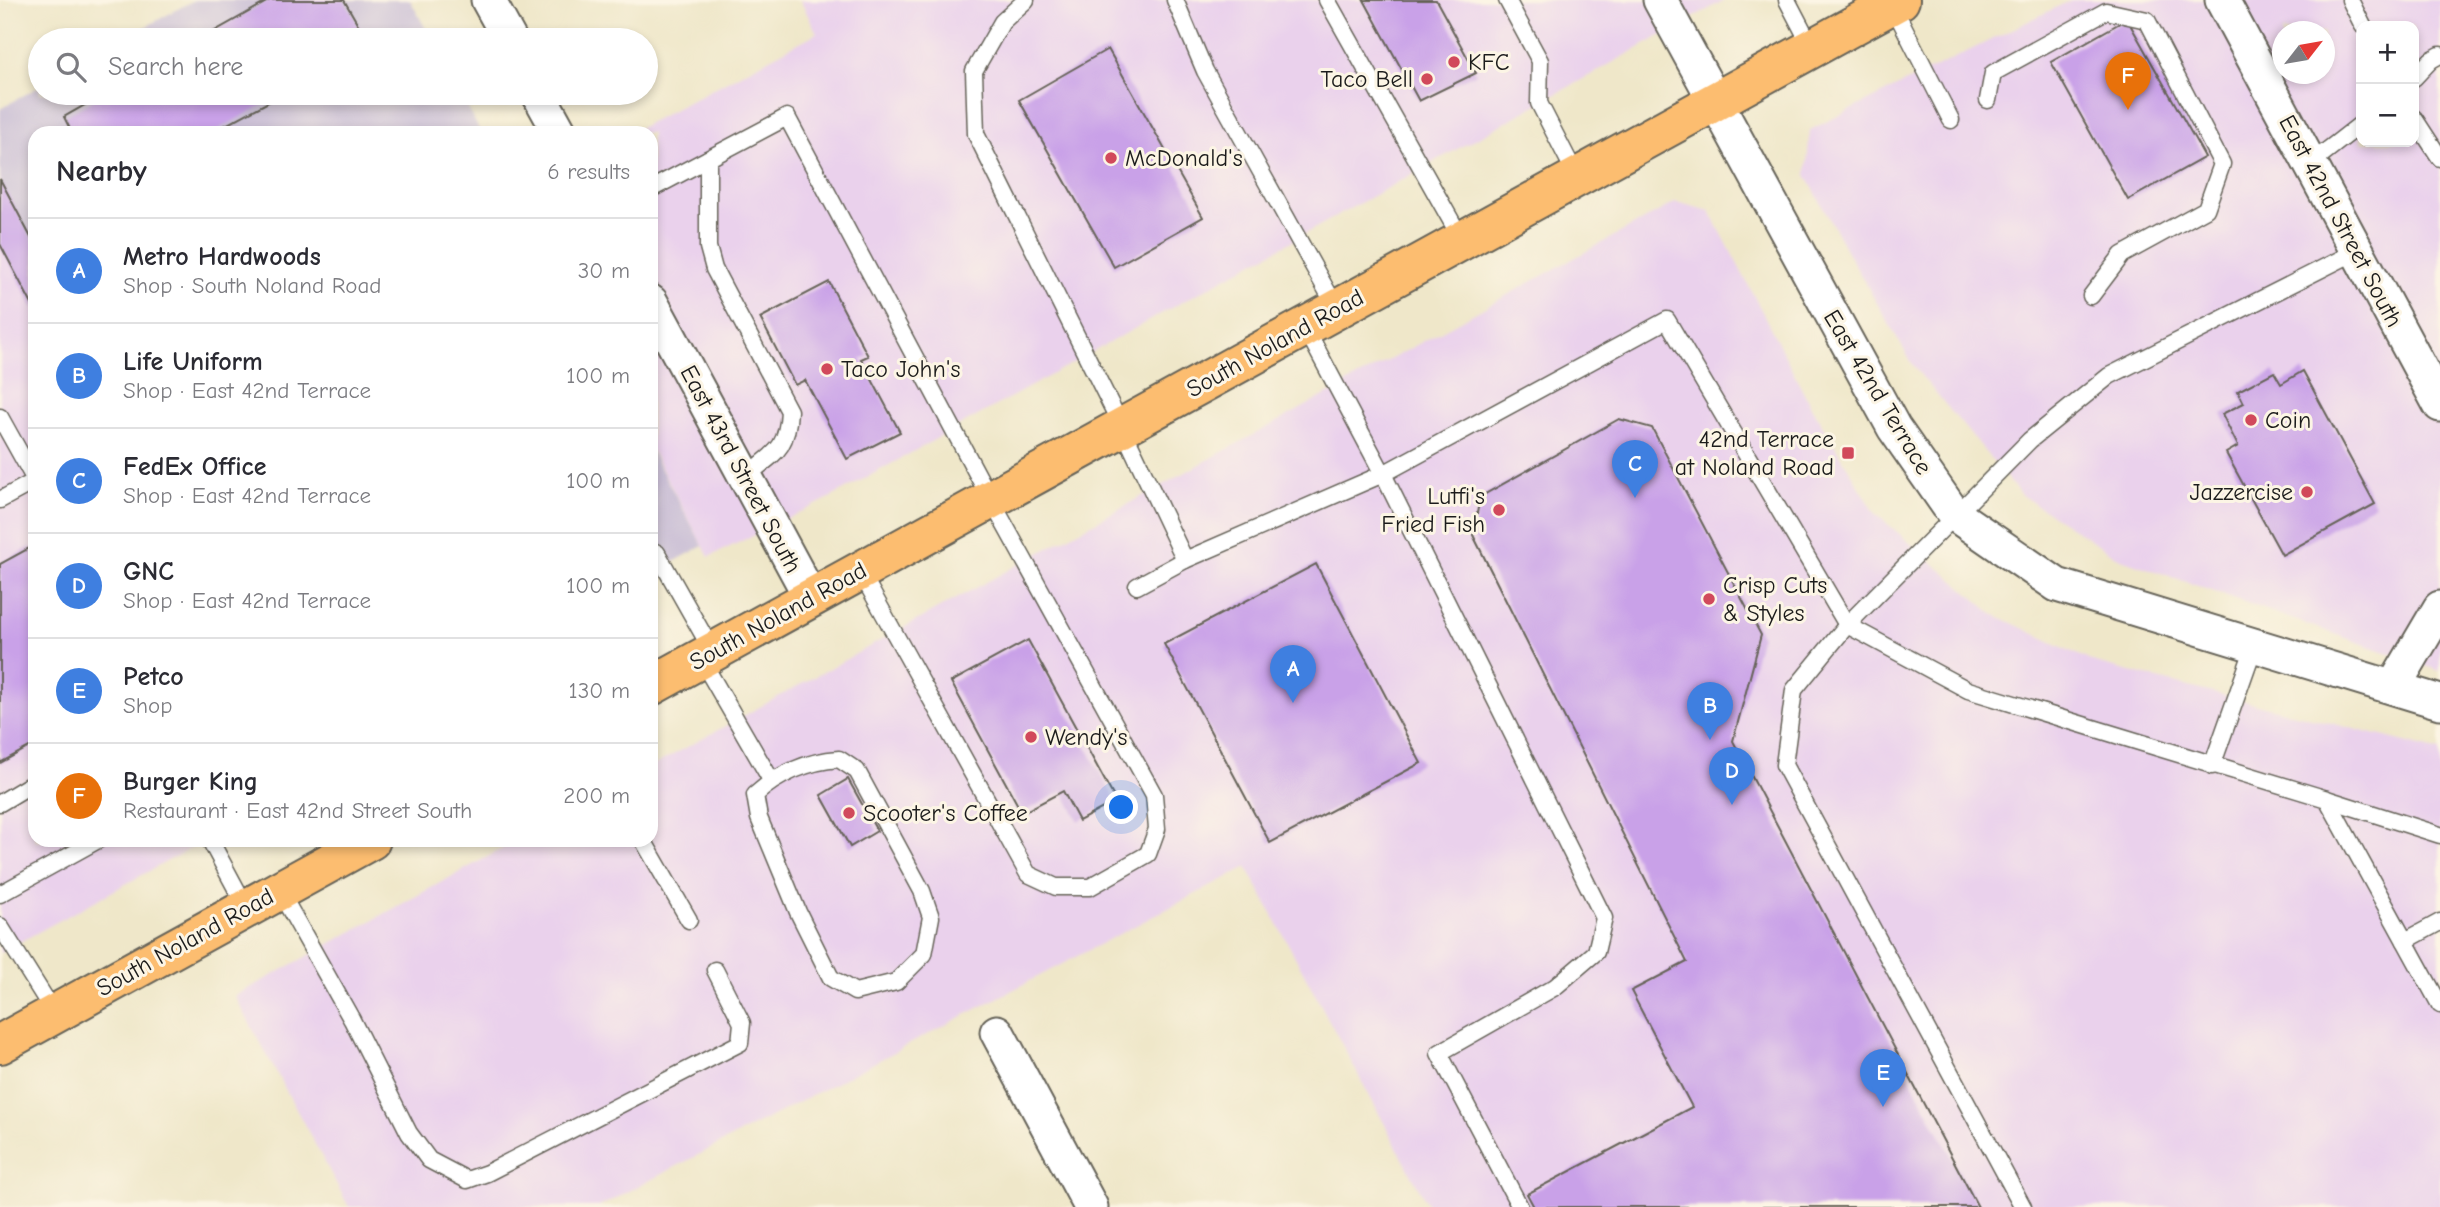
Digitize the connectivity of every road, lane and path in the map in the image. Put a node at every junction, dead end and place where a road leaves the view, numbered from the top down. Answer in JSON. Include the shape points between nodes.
{"nodes":[{"id":1,"x":488,"y":0,"type":"edge"},
{"id":2,"x":1026,"y":0,"type":"edge"},
{"id":3,"x":1175,"y":0,"type":"edge"},
{"id":4,"x":1327,"y":0,"type":"edge"},
{"id":5,"x":1507,"y":0,"type":"edge"},
{"id":6,"x":1660,"y":0,"type":"edge"},
{"id":7,"x":1787,"y":0,"type":"edge"},
{"id":8,"x":2222,"y":0,"type":"edge"},
{"id":9,"x":2350,"y":0,"type":"edge"},
{"id":10,"x":1896,"y":2,"type":"edge"},
{"id":11,"x":2360,"y":21,"type":"edge"},
{"id":12,"x":503,"y":28,"type":"edge"},
{"id":13,"x":1812,"y":48,"type":"junction"},
{"id":14,"x":2440,"y":55,"type":"edge"},
{"id":15,"x":2419,"y":73,"type":"edge"},
{"id":16,"x":1987,"y":100,"type":"dead end"},
{"id":17,"x":1715,"y":101,"type":"junction"},
{"id":18,"x":545,"y":105,"type":"edge"},
{"id":19,"x":1951,"y":120,"type":"dead end"},
{"id":20,"x":556,"y":126,"type":"edge"},
{"id":21,"x":2419,"y":126,"type":"edge"},
{"id":22,"x":2356,"y":128,"type":"edge"},
{"id":23,"x":2440,"y":158,"type":"edge"},
{"id":24,"x":708,"y":159,"type":"junction"},
{"id":25,"x":2311,"y":163,"type":"junction"},
{"id":26,"x":1577,"y":177,"type":"junction"},
{"id":27,"x":658,"y":185,"type":"edge"},
{"id":28,"x":1462,"y":240,"type":"junction"},
{"id":29,"x":2357,"y":251,"type":"junction"},
{"id":30,"x":2091,"y":296,"type":"dead end"},
{"id":31,"x":658,"y":315,"type":"edge"},
{"id":32,"x":1321,"y":318,"type":"junction"},
{"id":33,"x":2440,"y":405,"type":"edge"},
{"id":34,"x":0,"y":416,"type":"edge"},
{"id":35,"x":1122,"y":427,"type":"junction"},
{"id":36,"x":28,"y":468,"type":"edge"},
{"id":37,"x":1383,"y":474,"type":"junction"},
{"id":38,"x":745,"y":477,"type":"junction"},
{"id":39,"x":28,"y":485,"type":"edge"},
{"id":40,"x":0,"y":500,"type":"edge"},
{"id":41,"x":991,"y":500,"type":"junction"},
{"id":42,"x":1954,"y":514,"type":"junction"},
{"id":43,"x":658,"y":555,"type":"edge"},
{"id":44,"x":1185,"y":560,"type":"junction"},
{"id":45,"x":860,"y":571,"type":"junction"},
{"id":46,"x":1137,"y":586,"type":"dead end"},
{"id":47,"x":811,"y":598,"type":"junction"},
{"id":48,"x":2440,"y":608,"type":"edge"},
{"id":49,"x":1847,"y":625,"type":"junction"},
{"id":50,"x":2255,"y":644,"type":"junction"},
{"id":51,"x":707,"y":656,"type":"junction"},
{"id":52,"x":658,"y":682,"type":"edge"},
{"id":53,"x":2394,"y":686,"type":"junction"},
{"id":54,"x":2440,"y":702,"type":"edge"},
{"id":55,"x":2213,"y":766,"type":"junction"},
{"id":56,"x":771,"y":780,"type":"junction"},
{"id":57,"x":28,"y":786,"type":"edge"},
{"id":58,"x":2327,"y":799,"type":"junction"},
{"id":59,"x":0,"y":803,"type":"edge"},
{"id":60,"x":2440,"y":835,"type":"edge"},
{"id":61,"x":85,"y":847,"type":"edge"},
{"id":62,"x":216,"y":847,"type":"edge"},
{"id":63,"x":358,"y":847,"type":"edge"},
{"id":64,"x":647,"y":847,"type":"edge"},
{"id":65,"x":0,"y":894,"type":"edge"},
{"id":66,"x":263,"y":900,"type":"junction"},
{"id":67,"x":689,"y":920,"type":"dead end"},
{"id":68,"x":2440,"y":922,"type":"edge"},
{"id":69,"x":0,"y":926,"type":"edge"},
{"id":70,"x":2405,"y":941,"type":"junction"},
{"id":71,"x":715,"y":970,"type":"dead end"},
{"id":72,"x":2440,"y":1005,"type":"edge"},
{"id":73,"x":55,"y":1014,"type":"junction"},
{"id":74,"x":997,"y":1032,"type":"dead end"},
{"id":75,"x":0,"y":1044,"type":"edge"},
{"id":76,"x":1091,"y":1207,"type":"edge"},
{"id":77,"x":1520,"y":1207,"type":"edge"},
{"id":78,"x":2023,"y":1207,"type":"edge"}],
"edges":[{"from":1,"to":12,"type":"street"},
{"from":2,"to":35,"type":"lane","via":[[1002,22],[974,71],[976,134]]},
{"from":3,"to":32,"type":"lane"},
{"from":4,"to":28,"type":"lane"},
{"from":5,"to":26,"type":"lane","via":[[1540,61],[1539,103]]},
{"from":6,"to":17,"type":"street","name":"East 42nd Terrace"},
{"from":7,"to":13,"type":"lane"},
{"from":8,"to":25,"type":"street","name":"East 42nd Street South"},
{"from":9,"to":11,"type":"lane"},
{"from":10,"to":13,"type":"main road","name":"South Noland Road"},
{"from":10,"to":19,"type":"lane"},
{"from":13,"to":17,"type":"main road","name":"South Noland Road"},
{"from":14,"to":15,"type":"lane"},
{"from":16,"to":30,"type":"lane","via":[[1993,73],[2106,11],[2147,20],[2222,164],[2206,209],[2122,255]]},
{"from":17,"to":26,"type":"main road","name":"South Noland Road"},
{"from":17,"to":42,"type":"street","name":"East 42nd Terrace","via":[[1894,428]]},
{"from":18,"to":20,"type":"street"},
{"from":21,"to":23,"type":"lane"},
{"from":22,"to":25,"type":"lane"},
{"from":24,"to":27,"type":"lane"},
{"from":24,"to":38,"type":"lane","via":[[708,247],[714,269],[789,411],[788,432],[781,447]]},
{"from":24,"to":41,"type":"lane","via":[[787,117]]},
{"from":25,"to":29,"type":"street","name":"East 42nd Street South"},
{"from":26,"to":28,"type":"main road","name":"South Noland Road"},
{"from":28,"to":32,"type":"main road","name":"South Noland Road"},
{"from":29,"to":33,"type":"street","name":"East 42nd Street South"},
{"from":29,"to":42,"type":"lane","via":[[2109,376],[2030,440]]},
{"from":31,"to":38,"type":"street","name":"East 43rd Street South"},
{"from":32,"to":35,"type":"main road","name":"South Noland Road"},
{"from":32,"to":37,"type":"lane"},
{"from":34,"to":36,"type":"lane"},
{"from":35,"to":41,"type":"main road","name":"South Noland Road"},
{"from":35,"to":44,"type":"lane"},
{"from":37,"to":44,"type":"lane"},
{"from":37,"to":49,"type":"lane","via":[[1667,320]]},
{"from":37,"to":77,"type":"lane","via":[[1604,918],[1596,952],[1555,987],[1439,1053]]},
{"from":38,"to":47,"type":"street","name":"East 43rd Street South"},
{"from":39,"to":40,"type":"lane"},
{"from":41,"to":45,"type":"main road","name":"South Noland Road"},
{"from":41,"to":45,"type":"lane","via":[[1154,795],[1157,829],[1148,855],[1090,887],[1056,887],[1028,874]]},
{"from":42,"to":49,"type":"lane"},
{"from":42,"to":50,"type":"street","name":"East 42nd Terrace","via":[[2057,585]]},
{"from":43,"to":51,"type":"lane"},
{"from":44,"to":46,"type":"lane"},
{"from":45,"to":47,"type":"main road","name":"South Noland Road"},
{"from":47,"to":51,"type":"main road","name":"South Noland Road"},
{"from":48,"to":53,"type":"street"},
{"from":49,"to":55,"type":"lane","via":[[1968,690]]},
{"from":49,"to":78,"type":"lane","via":[[1794,690],[1784,765]]},
{"from":50,"to":53,"type":"street","name":"East 42nd Terrace"},
{"from":50,"to":55,"type":"lane"},
{"from":51,"to":52,"type":"main road","name":"South Noland Road"},
{"from":51,"to":56,"type":"lane"},
{"from":53,"to":54,"type":"street","name":"East 42nd Terrace"},
{"from":55,"to":58,"type":"lane"},
{"from":56,"to":56,"type":"lane","via":[[818,760],[839,760],[857,771],[922,891],[931,917],[923,954],[896,982],[855,992],[831,978],[759,818],[755,795]]},
{"from":57,"to":59,"type":"lane"},
{"from":58,"to":60,"type":"lane"},
{"from":58,"to":70,"type":"lane"},
{"from":61,"to":65,"type":"lane"},
{"from":62,"to":66,"type":"lane"},
{"from":63,"to":66,"type":"main road","name":"South Noland Road"},
{"from":64,"to":67,"type":"lane"},
{"from":66,"to":71,"type":"lane","via":[[352,1020],[410,1133],[429,1160],[467,1180],[740,1043],[742,1023]]},
{"from":66,"to":73,"type":"main road","name":"South Noland Road"},
{"from":68,"to":70,"type":"lane"},
{"from":69,"to":73,"type":"lane"},
{"from":70,"to":72,"type":"lane"},
{"from":73,"to":75,"type":"main road","name":"South Noland Road"},
{"from":74,"to":76,"type":"street"}]}
